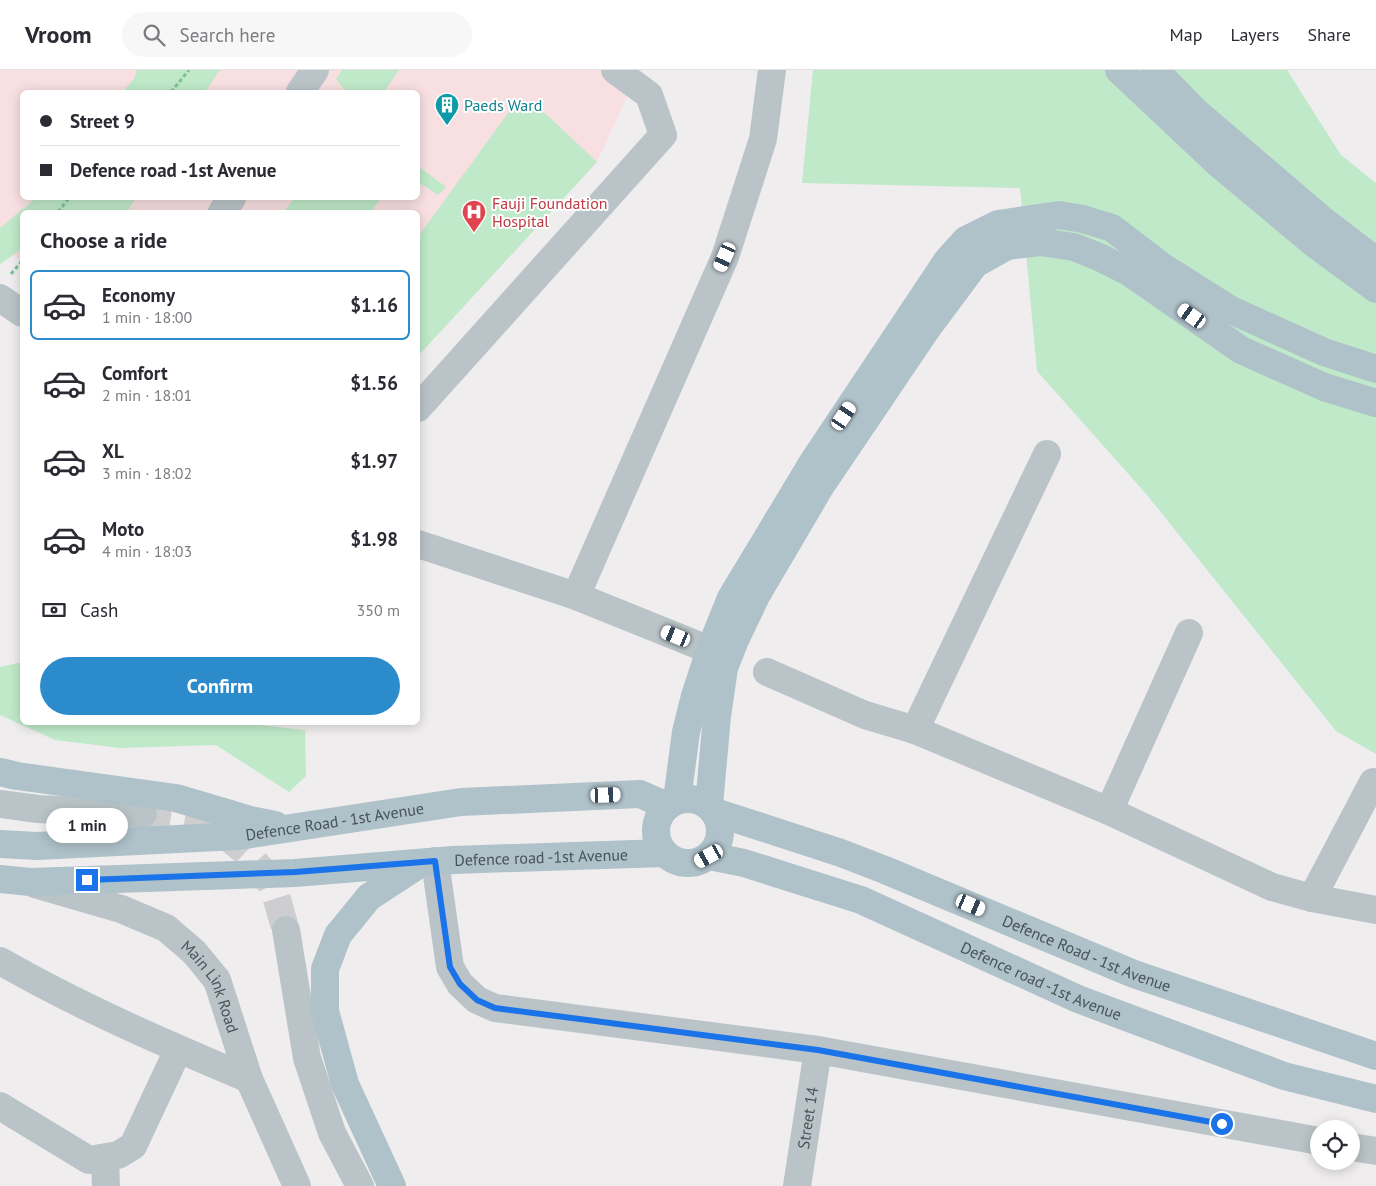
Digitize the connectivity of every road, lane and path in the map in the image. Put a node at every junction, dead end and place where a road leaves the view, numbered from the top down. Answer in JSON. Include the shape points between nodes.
{"nodes":[{"id":1,"x":189,"y":70,"type":"edge"},
{"id":2,"x":315,"y":70,"type":"edge"},
{"id":3,"x":615,"y":70,"type":"edge"},
{"id":4,"x":772,"y":70,"type":"edge"},
{"id":5,"x":1119,"y":70,"type":"edge"},
{"id":6,"x":1155,"y":70,"type":"edge"},
{"id":7,"x":173,"y":90,"type":"edge"},
{"id":8,"x":301,"y":90,"type":"edge"},
{"id":9,"x":67,"y":200,"type":"edge"},
{"id":10,"x":60,"y":210,"type":"edge"},
{"id":11,"x":1376,"y":261,"type":"edge"},
{"id":12,"x":1376,"y":289,"type":"edge"},
{"id":13,"x":0,"y":298,"type":"edge"},
{"id":14,"x":20,"y":312,"type":"edge"},
{"id":15,"x":1376,"y":368,"type":"edge"},
{"id":16,"x":1376,"y":402,"type":"edge"},
{"id":17,"x":420,"y":406,"type":"edge"},
{"id":18,"x":1047,"y":454,"type":"dead end"},
{"id":19,"x":420,"y":545,"type":"edge"},
{"id":20,"x":576,"y":596,"type":"junction"},
{"id":21,"x":1190,"y":633,"type":"dead end"},
{"id":22,"x":710,"y":650,"type":"junction"},
{"id":23,"x":767,"y":672,"type":"dead end"},
{"id":24,"x":915,"y":730,"type":"junction"},
{"id":25,"x":0,"y":772,"type":"edge"},
{"id":26,"x":1373,"y":782,"type":"dead end"},
{"id":27,"x":672,"y":803,"type":"junction"},
{"id":28,"x":0,"y":804,"type":"edge"},
{"id":29,"x":712,"y":809,"type":"junction"},
{"id":30,"x":1109,"y":811,"type":"junction"},
{"id":31,"x":143,"y":814,"type":"tunnel mouth"},
{"id":32,"x":295,"y":828,"type":"junction"},
{"id":33,"x":0,"y":844,"type":"edge"},
{"id":34,"x":664,"y":853,"type":"junction"},
{"id":35,"x":709,"y":856,"type":"junction"},
{"id":36,"x":429,"y":862,"type":"junction"},
{"id":37,"x":0,"y":880,"type":"edge"},
{"id":38,"x":30,"y":882,"type":"junction"},
{"id":39,"x":1312,"y":898,"type":"junction"},
{"id":40,"x":1376,"y":910,"type":"edge"},
{"id":41,"x":286,"y":930,"type":"tunnel mouth"},
{"id":42,"x":0,"y":962,"type":"edge"},
{"id":43,"x":178,"y":1050,"type":"junction"},
{"id":44,"x":818,"y":1050,"type":"junction"},
{"id":45,"x":1376,"y":1056,"type":"edge"},
{"id":46,"x":249,"y":1079,"type":"junction"},
{"id":47,"x":1376,"y":1098,"type":"edge"},
{"id":48,"x":0,"y":1106,"type":"edge"},
{"id":49,"x":1310,"y":1139,"type":"edge"},
{"id":50,"x":1360,"y":1149,"type":"edge"},
{"id":51,"x":1376,"y":1152,"type":"edge"},
{"id":52,"x":105,"y":1158,"type":"junction"},
{"id":53,"x":106,"y":1186,"type":"edge"},
{"id":54,"x":297,"y":1186,"type":"edge"},
{"id":55,"x":360,"y":1186,"type":"edge"},
{"id":56,"x":392,"y":1186,"type":"edge"},
{"id":57,"x":797,"y":1186,"type":"edge"}],
"edges":[{"from":1,"to":7,"type":"path"},
{"from":2,"to":8,"type":"street"},
{"from":3,"to":17,"type":"street","via":[[649,95],[663,135]]},
{"from":4,"to":20,"type":"street","via":[[763,139],[725,257]]},
{"from":5,"to":12,"type":"main road","via":[[1220,165],[1316,245]]},
{"from":6,"to":11,"type":"main road","via":[[1196,112],[1320,218]]},
{"from":9,"to":10,"type":"path"},
{"from":13,"to":14,"type":"street"},
{"from":15,"to":22,"type":"main road","via":[[1324,352],[1231,310],[1163,267],[1112,228],[1059,214],[998,224],[966,240],[947,261],[813,462],[731,598]]},
{"from":16,"to":29,"type":"main road","via":[[1324,387],[1241,350],[1129,272],[1074,247],[1042,242],[1008,246],[975,264],[926,330],[820,487],[756,596],[724,668],[717,716]]},
{"from":18,"to":24,"type":"street"},
{"from":19,"to":20,"type":"street"},
{"from":20,"to":22,"type":"street"},
{"from":21,"to":30,"type":"street"},
{"from":22,"to":27,"type":"main road","via":[[686,732]]},
{"from":23,"to":24,"type":"street","via":[[866,715]]},
{"from":24,"to":30,"type":"street"},
{"from":25,"to":32,"type":"main road","via":[[176,798],[250,820]]},
{"from":26,"to":39,"type":"street"},
{"from":27,"to":29,"type":"main road","via":[[688,798],[699,800]]},
{"from":27,"to":32,"type":"main road","name":"Defence Road - 1st Avenue","via":[[640,794],[461,802]]},
{"from":27,"to":34,"type":"main road","via":[[660,814],[656,824],[658,844]]},
{"from":28,"to":31,"type":"street"},
{"from":29,"to":35,"type":"main road","via":[[719,820],[721,833]]},
{"from":29,"to":45,"type":"main road","name":"Defence Road - 1st Avenue","via":[[885,870],[1134,974]]},
{"from":30,"to":39,"type":"street","via":[[1272,887]]},
{"from":32,"to":33,"type":"main road","name":"Defence Road - 1st Avenue","via":[[238,836],[37,846]]},
{"from":34,"to":35,"type":"main road","name":"Defence road -1st Avenue","via":[[686,864]]},
{"from":34,"to":36,"type":"main road","name":"Defence road -1st Avenue"},
{"from":35,"to":47,"type":"main road","name":"Defence road -1st Avenue","via":[[744,863],[861,900],[1078,999],[1284,1076]]},
{"from":36,"to":38,"type":"main road","name":"Defence road -1st Avenue","via":[[295,872]]},
{"from":36,"to":44,"type":"street","via":[[450,967],[460,984],[477,1000],[495,1008]]},
{"from":36,"to":56,"type":"main road","via":[[369,897],[338,935],[325,969],[324,1011],[345,1084]]},
{"from":37,"to":38,"type":"main road","name":"Defence road -1st Avenue"},
{"from":38,"to":46,"type":"street","name":"Main Link Road","via":[[121,909],[166,928],[194,952],[218,980]]},
{"from":39,"to":40,"type":"street"},
{"from":41,"to":55,"type":"street","via":[[307,1058],[332,1133]]},
{"from":42,"to":43,"type":"street"},
{"from":43,"to":46,"type":"street"},
{"from":43,"to":52,"type":"street","via":[[133,1146]]},
{"from":44,"to":49,"type":"street"},
{"from":44,"to":57,"type":"street","name":"Street 14"},
{"from":46,"to":54,"type":"street","name":"Main Link Road"},
{"from":48,"to":52,"type":"street","via":[[89,1160]]},
{"from":50,"to":51,"type":"street"},
{"from":52,"to":53,"type":"street"}]}
